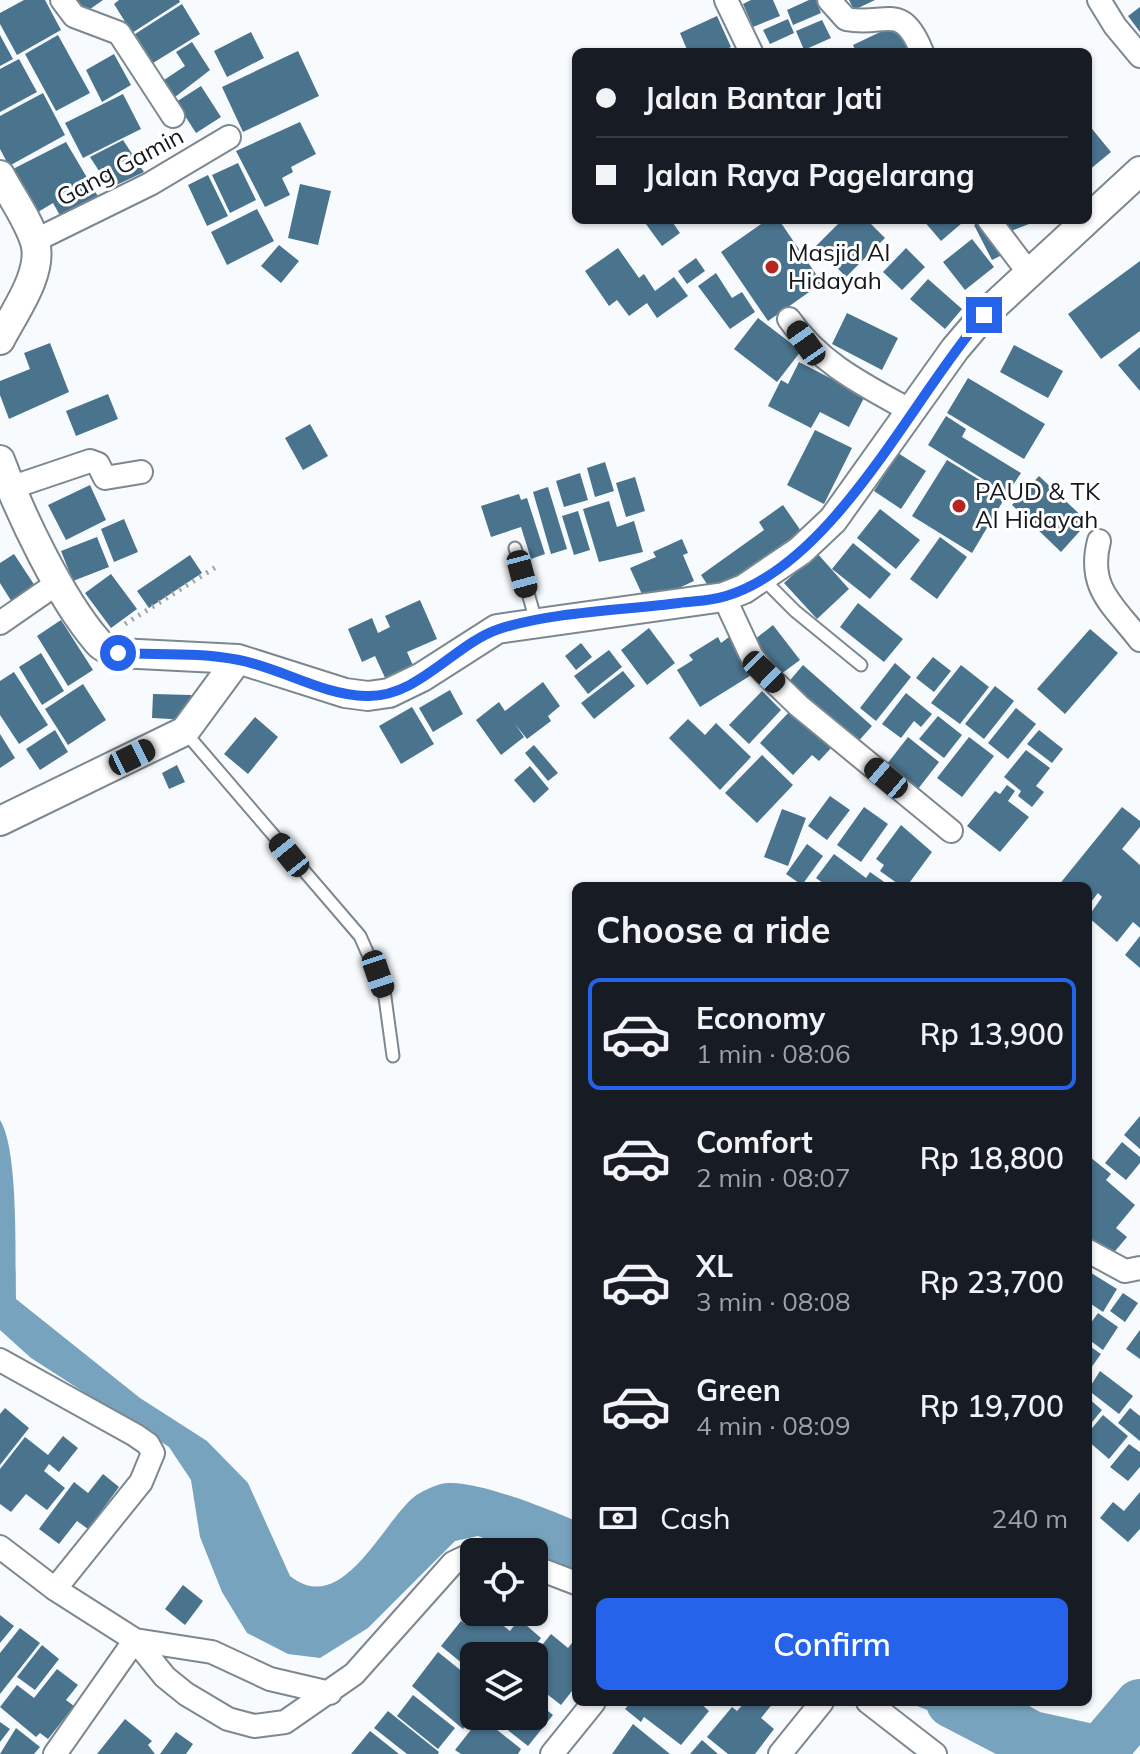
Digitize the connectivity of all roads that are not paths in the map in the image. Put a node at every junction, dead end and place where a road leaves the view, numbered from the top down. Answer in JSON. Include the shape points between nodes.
{"nodes":[{"id":1,"x":62,"y":0,"type":"edge"},
{"id":2,"x":726,"y":0,"type":"edge"},
{"id":3,"x":829,"y":0,"type":"edge"},
{"id":4,"x":1099,"y":0,"type":"edge"},
{"id":5,"x":749,"y":48,"type":"edge"},
{"id":6,"x":920,"y":48,"type":"edge"},
{"id":7,"x":1140,"y":56,"type":"edge"},
{"id":8,"x":173,"y":116,"type":"dead end"},
{"id":9,"x":229,"y":137,"type":"dead end"},
{"id":10,"x":1140,"y":171,"type":"edge"},
{"id":11,"x":0,"y":175,"type":"edge"},
{"id":12,"x":1092,"y":211,"type":"edge"},
{"id":13,"x":992,"y":224,"type":"edge"},
{"id":14,"x":1077,"y":224,"type":"edge"},
{"id":15,"x":34,"y":241,"type":"junction"},
{"id":16,"x":1029,"y":273,"type":"junction"},
{"id":17,"x":789,"y":319,"type":"dead end"},
{"id":18,"x":0,"y":340,"type":"edge"},
{"id":19,"x":911,"y":411,"type":"junction"},
{"id":20,"x":0,"y":460,"type":"edge"},
{"id":21,"x":141,"y":472,"type":"dead end"},
{"id":22,"x":10,"y":488,"type":"junction"},
{"id":23,"x":1099,"y":541,"type":"dead end"},
{"id":24,"x":515,"y":548,"type":"dead end"},
{"id":25,"x":762,"y":578,"type":"junction"},
{"id":26,"x":59,"y":582,"type":"junction"},
{"id":27,"x":724,"y":597,"type":"junction"},
{"id":28,"x":536,"y":621,"type":"junction"},
{"id":29,"x":0,"y":623,"type":"edge"},
{"id":30,"x":1140,"y":640,"type":"edge"},
{"id":31,"x":238,"y":659,"type":"junction"},
{"id":32,"x":861,"y":665,"type":"dead end"},
{"id":33,"x":185,"y":731,"type":"junction"},
{"id":34,"x":0,"y":821,"type":"edge"},
{"id":35,"x":951,"y":831,"type":"dead end"},
{"id":36,"x":393,"y":1056,"type":"dead end"},
{"id":37,"x":1092,"y":1253,"type":"edge"},
{"id":38,"x":1140,"y":1268,"type":"edge"},
{"id":39,"x":0,"y":1360,"type":"edge"},
{"id":40,"x":0,"y":1547,"type":"edge"},
{"id":41,"x":460,"y":1560,"type":"edge"},
{"id":42,"x":548,"y":1572,"type":"edge"},
{"id":43,"x":572,"y":1581,"type":"edge"},
{"id":44,"x":55,"y":1589,"type":"junction"},
{"id":45,"x":135,"y":1640,"type":"junction"},
{"id":46,"x":330,"y":1693,"type":"junction"},
{"id":47,"x":591,"y":1706,"type":"edge"},
{"id":48,"x":819,"y":1706,"type":"edge"},
{"id":49,"x":873,"y":1706,"type":"edge"},
{"id":50,"x":55,"y":1754,"type":"edge"},
{"id":51,"x":552,"y":1754,"type":"edge"},
{"id":52,"x":780,"y":1754,"type":"edge"},
{"id":53,"x":935,"y":1754,"type":"edge"}],
"edges":[{"from":1,"to":8,"type":"street","via":[[74,16],[119,33]]},
{"from":2,"to":5,"type":"street"},
{"from":3,"to":6,"type":"street","via":[[846,19],[892,16],[906,24]]},
{"from":4,"to":7,"type":"street"},
{"from":9,"to":15,"type":"street","name":"Gang Gamin","via":[[150,184]]},
{"from":10,"to":12,"type":"street"},
{"from":11,"to":15,"type":"street"},
{"from":13,"to":16,"type":"street"},
{"from":14,"to":16,"type":"street"},
{"from":15,"to":18,"type":"street","via":[[37,256],[30,279]]},
{"from":16,"to":19,"type":"street","via":[[984,315]]},
{"from":17,"to":19,"type":"street","via":[[833,368]]},
{"from":19,"to":25,"type":"street","via":[[833,520]]},
{"from":20,"to":22,"type":"street"},
{"from":21,"to":22,"type":"street","via":[[105,478],[98,464],[90,461]]},
{"from":22,"to":26,"type":"street"},
{"from":23,"to":30,"type":"street","via":[[1094,565],[1099,586]]},
{"from":24,"to":28,"type":"lane"},
{"from":25,"to":27,"type":"street"},
{"from":25,"to":32,"type":"lane"},
{"from":26,"to":29,"type":"street"},
{"from":26,"to":31,"type":"street","via":[[97,641],[118,653]]},
{"from":27,"to":28,"type":"street"},
{"from":27,"to":35,"type":"street","via":[[764,672]]},
{"from":28,"to":31,"type":"street","via":[[497,629],[422,677],[389,693],[368,696]]},
{"from":31,"to":33,"type":"street"},
{"from":33,"to":34,"type":"street"},
{"from":33,"to":36,"type":"lane","via":[[360,936],[384,990]]},
{"from":37,"to":38,"type":"street","via":[[1125,1271]]},
{"from":39,"to":44,"type":"street","via":[[135,1435],[153,1453],[141,1482]]},
{"from":40,"to":44,"type":"street"},
{"from":41,"to":46,"type":"street"},
{"from":42,"to":43,"type":"street"},
{"from":44,"to":45,"type":"street"},
{"from":45,"to":46,"type":"street","via":[[212,1652],[270,1679]]},
{"from":45,"to":46,"type":"street","via":[[165,1677],[228,1719],[254,1726],[285,1722]]},
{"from":45,"to":50,"type":"street"},
{"from":47,"to":51,"type":"street"},
{"from":48,"to":52,"type":"street"},
{"from":49,"to":53,"type":"street"}]}
